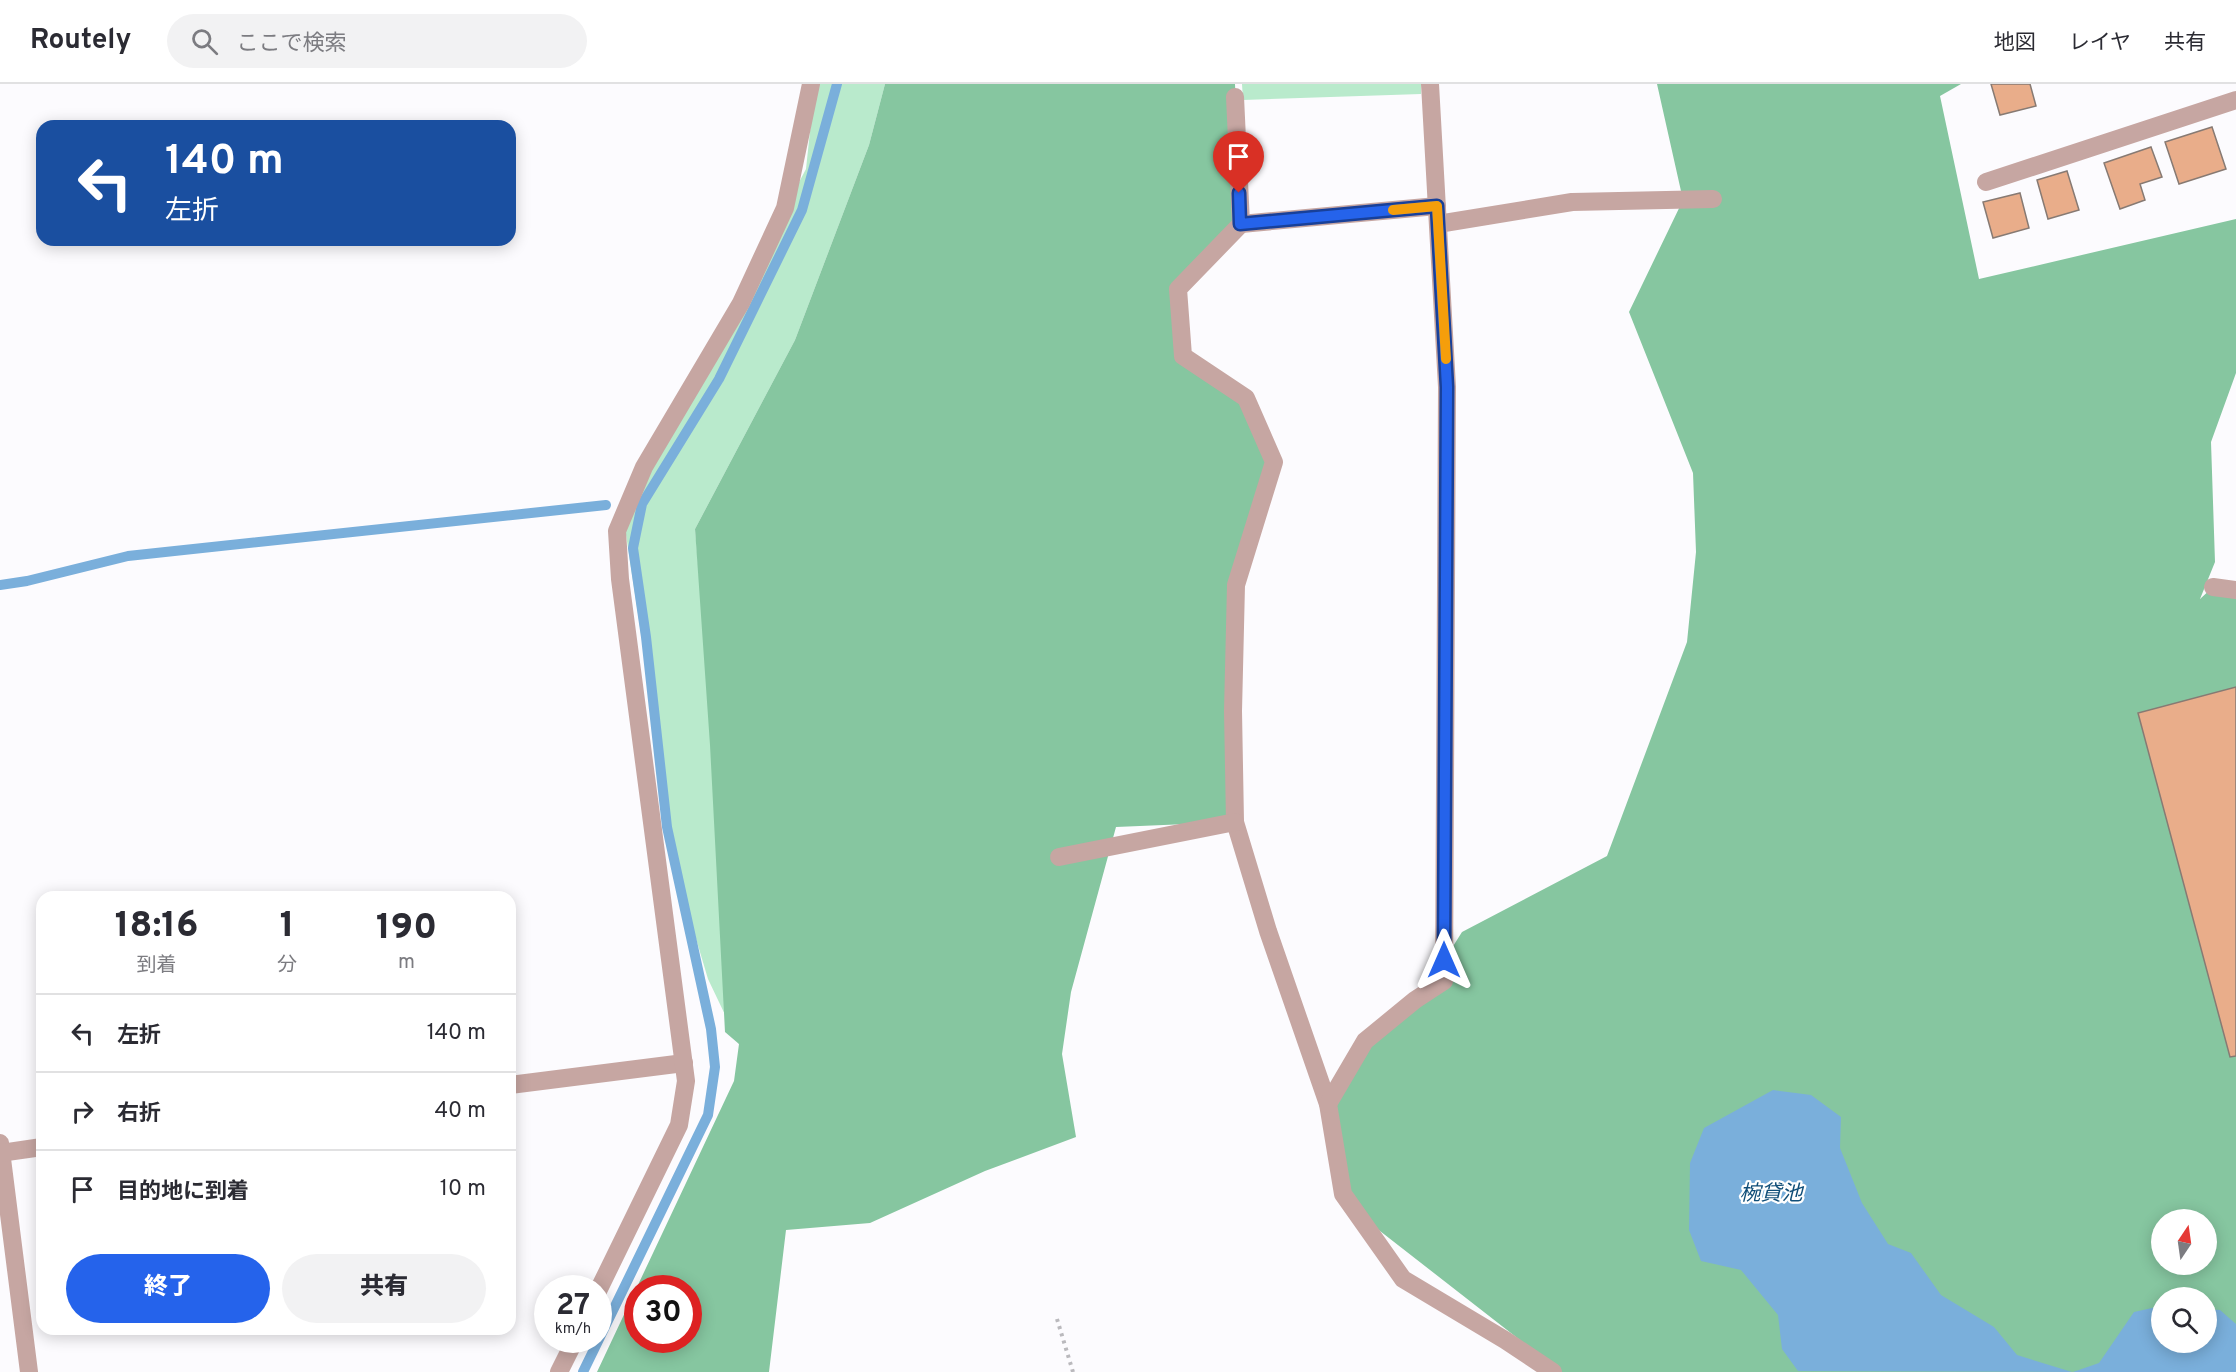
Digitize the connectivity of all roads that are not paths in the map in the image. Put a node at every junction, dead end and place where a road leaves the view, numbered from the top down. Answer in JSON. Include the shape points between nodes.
{"nodes":[{"id":1,"x":811,"y":84,"type":"edge"},
{"id":2,"x":1430,"y":84,"type":"edge"},
{"id":3,"x":1235,"y":97,"type":"dead end"},
{"id":4,"x":2236,"y":100,"type":"edge"},
{"id":5,"x":1986,"y":182,"type":"dead end"},
{"id":6,"x":1713,"y":199,"type":"dead end"},
{"id":7,"x":1437,"y":215,"type":"junction"},
{"id":8,"x":1240,"y":224,"type":"junction"},
{"id":9,"x":2213,"y":587,"type":"dead end"},
{"id":10,"x":2236,"y":590,"type":"edge"},
{"id":11,"x":1234,"y":822,"type":"junction"},
{"id":12,"x":1059,"y":857,"type":"dead end"},
{"id":13,"x":684,"y":1062,"type":"junction"},
{"id":14,"x":516,"y":1084,"type":"edge"},
{"id":15,"x":1328,"y":1104,"type":"junction"},
{"id":16,"x":36,"y":1147,"type":"edge"},
{"id":17,"x":0,"y":1150,"type":"edge"},
{"id":18,"x":606,"y":1275,"type":"edge"},
{"id":19,"x":568,"y":1353,"type":"edge"},
{"id":20,"x":29,"y":1372,"type":"edge"},
{"id":21,"x":559,"y":1372,"type":"edge"},
{"id":22,"x":1553,"y":1372,"type":"edge"}],
"edges":[{"from":1,"to":13,"type":"street","via":[[784,208],[741,303],[644,467],[617,531],[620,579]]},
{"from":2,"to":7,"type":"street"},
{"from":3,"to":8,"type":"street"},
{"from":4,"to":5,"type":"street"},
{"from":6,"to":7,"type":"street","via":[[1572,202]]},
{"from":7,"to":8,"type":"street"},
{"from":7,"to":15,"type":"street","via":[[1447,387],[1444,981],[1365,1041]]},
{"from":8,"to":11,"type":"street","via":[[1178,289],[1183,356],[1246,398],[1274,462],[1236,585]]},
{"from":9,"to":10,"type":"street"},
{"from":11,"to":12,"type":"street"},
{"from":11,"to":15,"type":"street"},
{"from":13,"to":14,"type":"street"},
{"from":13,"to":18,"type":"street","via":[[687,1081],[679,1125]]},
{"from":15,"to":22,"type":"street","via":[[1342,1194],[1402,1279]]},
{"from":16,"to":17,"type":"street"},
{"from":17,"to":20,"type":"street"},
{"from":19,"to":21,"type":"street"}]}
